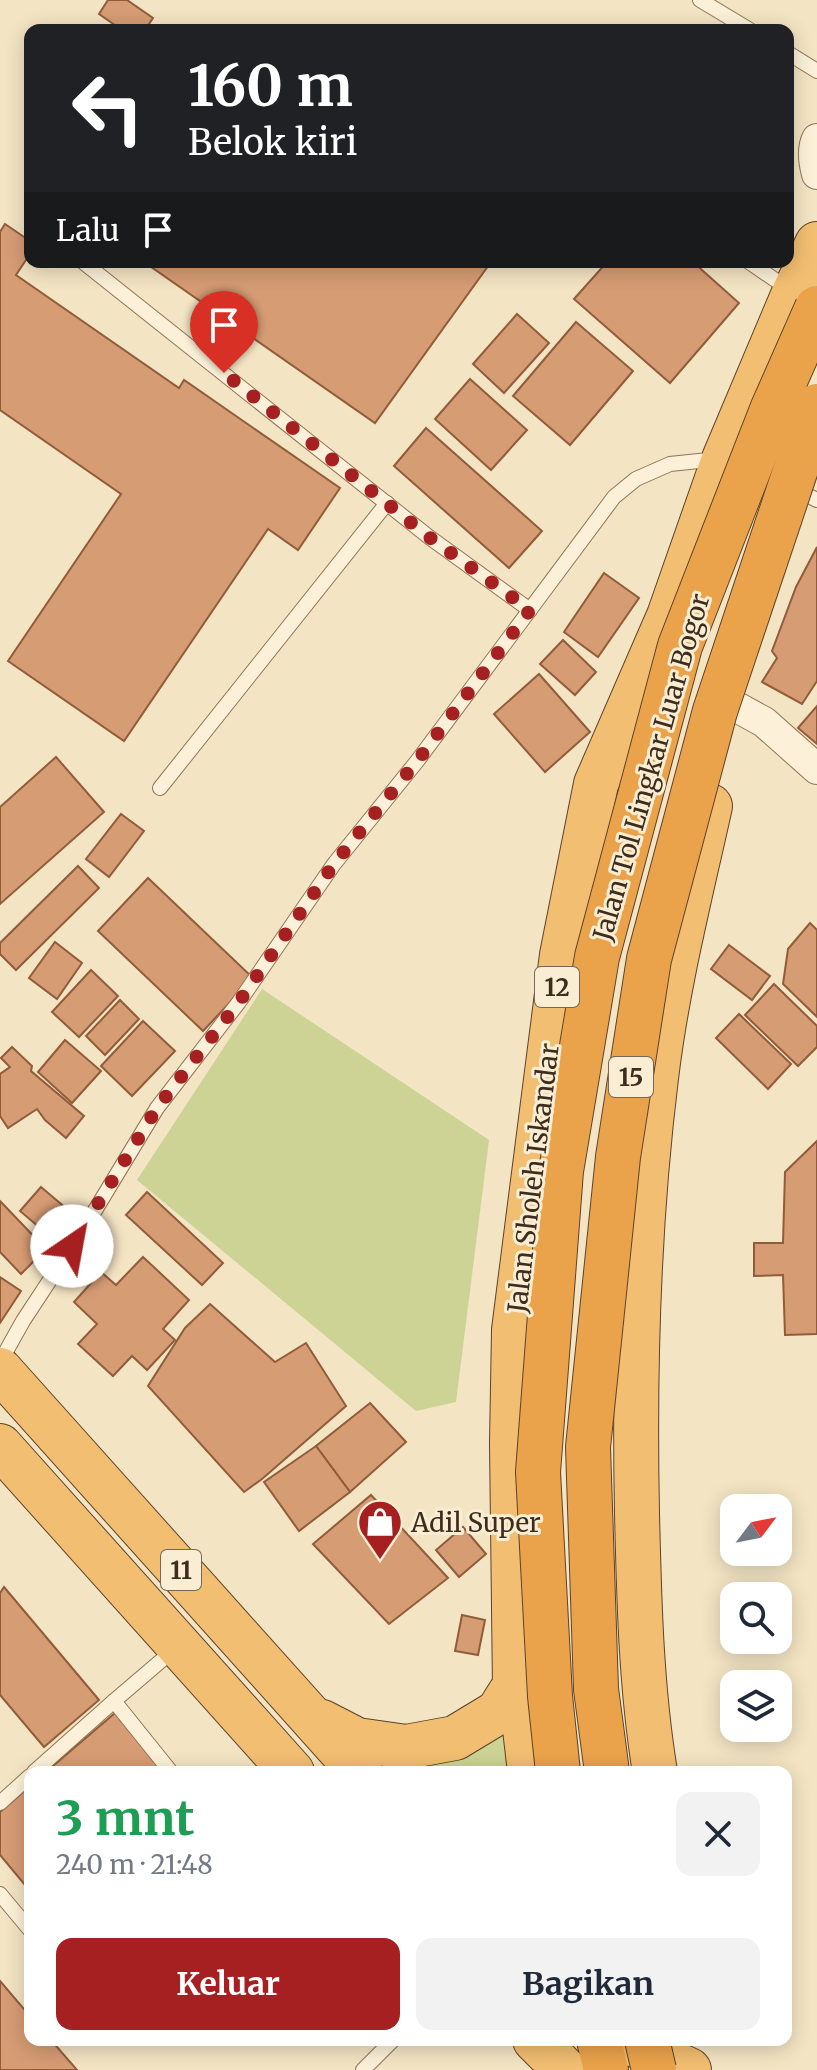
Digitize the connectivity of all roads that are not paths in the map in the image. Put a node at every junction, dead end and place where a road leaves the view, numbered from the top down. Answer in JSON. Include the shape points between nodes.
{"nodes":[{"id":1,"x":700,"y":0,"type":"edge"},
{"id":2,"x":740,"y":24,"type":"edge"},
{"id":3,"x":794,"y":57,"type":"edge"},
{"id":4,"x":817,"y":71,"type":"edge"},
{"id":5,"x":817,"y":139,"type":"edge"},
{"id":6,"x":817,"y":174,"type":"edge"},
{"id":7,"x":817,"y":244,"type":"edge"},
{"id":8,"x":91,"y":268,"type":"edge"},
{"id":9,"x":758,"y":268,"type":"edge"},
{"id":10,"x":806,"y":300,"type":"edge"},
{"id":11,"x":817,"y":406,"type":"edge"},
{"id":12,"x":724,"y":459,"type":"junction"},
{"id":13,"x":814,"y":488,"type":"edge"},
{"id":14,"x":387,"y":503,"type":"junction"},
{"id":15,"x":530,"y":610,"type":"junction"},
{"id":16,"x":733,"y":705,"type":"junction"},
{"id":17,"x":817,"y":769,"type":"edge"},
{"id":18,"x":160,"y":788,"type":"dead end"},
{"id":19,"x":0,"y":1362,"type":"edge"},
{"id":20,"x":0,"y":1370,"type":"edge"},
{"id":21,"x":0,"y":1446,"type":"edge"},
{"id":22,"x":180,"y":1646,"type":"junction"},
{"id":23,"x":515,"y":1690,"type":"junction"},
{"id":24,"x":114,"y":1701,"type":"junction"},
{"id":25,"x":313,"y":1717,"type":"junction"},
{"id":26,"x":41,"y":1766,"type":"edge"},
{"id":27,"x":166,"y":1766,"type":"edge"},
{"id":28,"x":287,"y":1766,"type":"edge"},
{"id":29,"x":355,"y":1766,"type":"edge"},
{"id":30,"x":529,"y":1766,"type":"edge"},
{"id":31,"x":557,"y":1766,"type":"edge"},
{"id":32,"x":606,"y":1766,"type":"edge"},
{"id":33,"x":654,"y":1766,"type":"edge"},
{"id":34,"x":24,"y":1781,"type":"edge"},
{"id":35,"x":0,"y":1803,"type":"edge"},
{"id":36,"x":0,"y":1894,"type":"edge"},
{"id":37,"x":24,"y":1923,"type":"edge"},
{"id":38,"x":387,"y":2046,"type":"edge"},
{"id":39,"x":541,"y":2046,"type":"edge"},
{"id":40,"x":575,"y":2046,"type":"edge"},
{"id":41,"x":600,"y":2046,"type":"edge"},
{"id":42,"x":638,"y":2046,"type":"edge"},
{"id":43,"x":648,"y":2046,"type":"edge"},
{"id":44,"x":698,"y":2046,"type":"edge"},
{"id":45,"x":363,"y":2070,"type":"edge"},
{"id":46,"x":565,"y":2070,"type":"edge"},
{"id":47,"x":580,"y":2070,"type":"edge"},
{"id":48,"x":606,"y":2070,"type":"edge"},
{"id":49,"x":654,"y":2070,"type":"edge"},
{"id":50,"x":689,"y":2070,"type":"edge"},
{"id":51,"x":701,"y":2070,"type":"edge"}],
"edges":[{"from":1,"to":2,"type":"lane"},
{"from":3,"to":4,"type":"lane"},
{"from":5,"to":6,"type":"street"},
{"from":7,"to":10,"type":"highway","name":"Jalan Sholeh Iskandar","number":"12"},
{"from":8,"to":14,"type":"lane"},
{"from":9,"to":10,"type":"lane"},
{"from":10,"to":12,"type":"highway","name":"Jalan Sholeh Iskandar","number":"12"},
{"from":10,"to":31,"type":"highway","name":"Jalan Tol Lingkar Luar Bogor","number":"15","bridge":true,"via":[[772,410],[680,646],[597,957],[561,1171],[538,1472]]},
{"from":11,"to":32,"type":"highway","name":"Jalan Tol Lingkar Luar Bogor","number":"15","bridge":true,"via":[[698,773],[649,959],[618,1157],[588,1447],[596,1689]]},
{"from":12,"to":13,"type":"highway"},
{"from":12,"to":15,"type":"lane","via":[[670,464],[636,479],[614,497]]},
{"from":12,"to":23,"type":"highway","name":"Jalan Sholeh Iskandar","number":"12","via":[[669,616],[596,784],[562,955],[514,1330]]},
{"from":13,"to":16,"type":"highway"},
{"from":14,"to":15,"type":"lane"},
{"from":14,"to":18,"type":"lane"},
{"from":15,"to":19,"type":"lane","via":[[334,864],[239,1002],[157,1108]]},
{"from":16,"to":17,"type":"street","via":[[764,722]]},
{"from":16,"to":33,"type":"highway","via":[[678,946],[656,1077],[642,1213],[635,1434],[638,1557]]},
{"from":20,"to":25,"type":"highway","number":"11"},
{"from":21,"to":22,"type":"highway","number":"11"},
{"from":22,"to":24,"type":"lane"},
{"from":22,"to":28,"type":"highway","number":"11"},
{"from":23,"to":25,"type":"highway","via":[[498,1712],[455,1738],[406,1747],[357,1740]]},
{"from":23,"to":30,"type":"highway","name":"Jalan Sholeh Iskandar","number":"12","via":[[522,1703]]},
{"from":24,"to":26,"type":"lane"},
{"from":24,"to":27,"type":"lane"},
{"from":25,"to":29,"type":"highway","number":"11"},
{"from":34,"to":35,"type":"lane"},
{"from":36,"to":37,"type":"lane"},
{"from":38,"to":45,"type":"lane"},
{"from":39,"to":46,"type":"highway"},
{"from":40,"to":47,"type":"highway"},
{"from":41,"to":48,"type":"highway"},
{"from":42,"to":50,"type":"highway"},
{"from":43,"to":49,"type":"highway","bridge":true},
{"from":44,"to":51,"type":"highway"}]}
